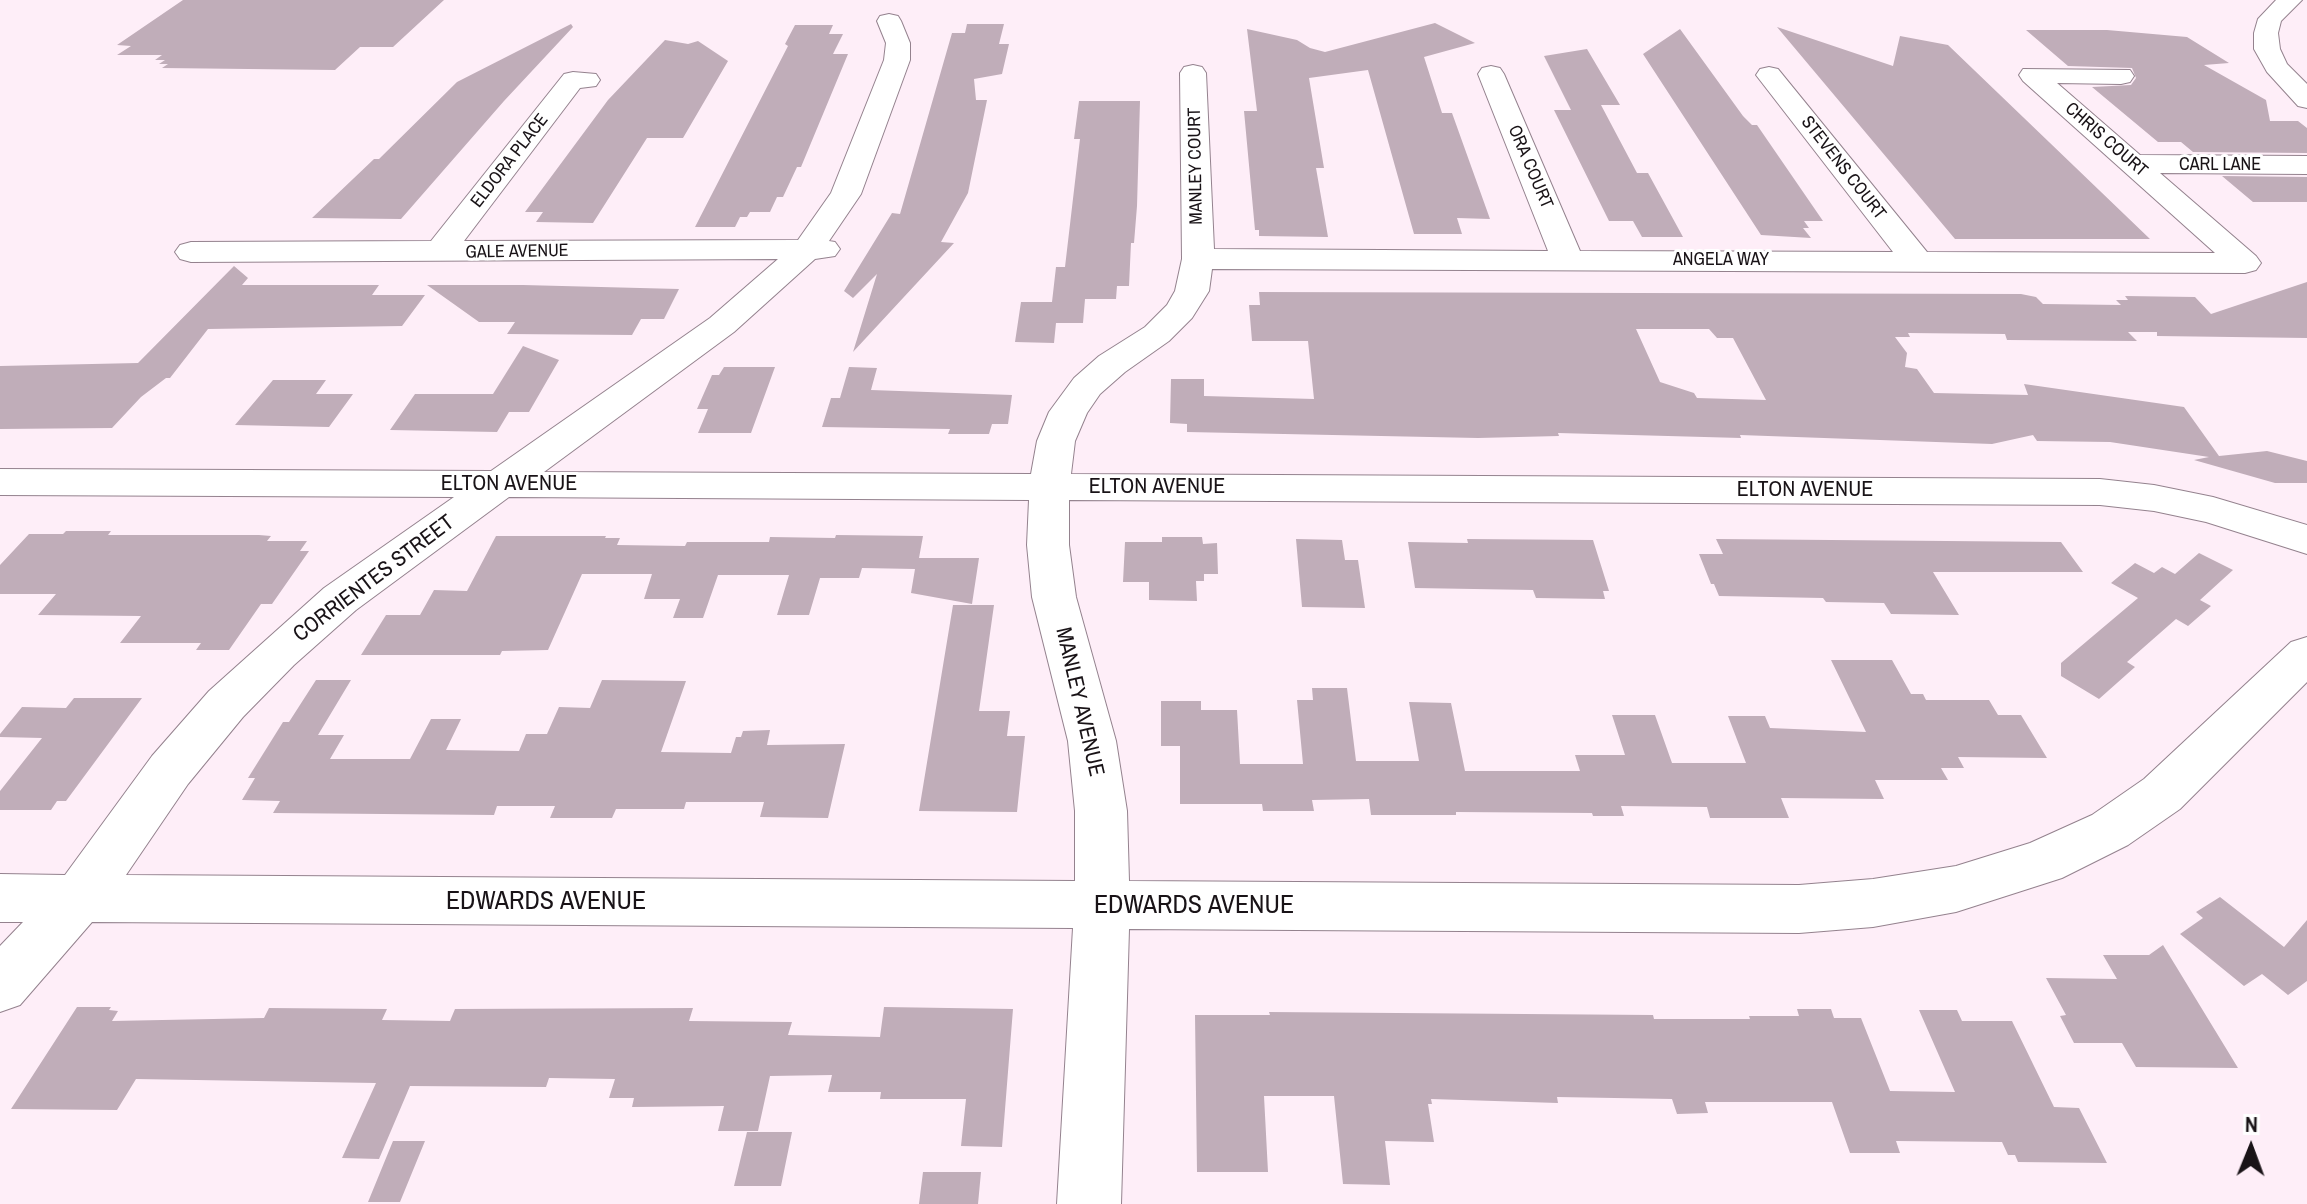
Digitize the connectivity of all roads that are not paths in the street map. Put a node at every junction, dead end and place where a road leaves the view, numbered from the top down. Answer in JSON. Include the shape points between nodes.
{"nodes":[{"id":1,"x":2290,"y":0,"type":"edge"},
{"id":2,"x":889,"y":21,"type":"dead end"},
{"id":3,"x":1193,"y":73,"type":"dead end"},
{"id":4,"x":1491,"y":74,"type":"dead end"},
{"id":5,"x":1769,"y":75,"type":"dead end"},
{"id":6,"x":2121,"y":76,"type":"dead end"},
{"id":7,"x":587,"y":80,"type":"dead end"},
{"id":8,"x":2307,"y":100,"type":"edge"},
{"id":9,"x":2133,"y":164,"type":"junction"},
{"id":10,"x":2307,"y":165,"type":"edge"},
{"id":11,"x":826,"y":250,"type":"junction"},
{"id":12,"x":191,"y":252,"type":"dead end"},
{"id":13,"x":438,"y":253,"type":"junction"},
{"id":14,"x":1198,"y":259,"type":"junction"},
{"id":15,"x":1568,"y":260,"type":"junction"},
{"id":16,"x":1917,"y":261,"type":"junction"},
{"id":17,"x":2245,"y":263,"type":"joint"},
{"id":18,"x":0,"y":482,"type":"edge"},
{"id":19,"x":501,"y":484,"type":"junction"},
{"id":20,"x":1049,"y":486,"type":"junction"},
{"id":21,"x":2307,"y":540,"type":"edge"},
{"id":22,"x":2307,"y":654,"type":"edge"},
{"id":23,"x":0,"y":898,"type":"edge"},
{"id":24,"x":79,"y":899,"type":"junction"},
{"id":25,"x":1102,"y":906,"type":"junction"},
{"id":26,"x":0,"y":986,"type":"edge"},
{"id":27,"x":1089,"y":1204,"type":"edge"}],
"edges":[{"from":1,"to":8,"type":"street","via":[[2270,19],[2267,49],[2276,67]]},
{"from":2,"to":11,"type":"street","name":"CORRIENTES STREET","via":[[898,43],[897,60]]},
{"from":3,"to":14,"type":"street","name":"MANLEY COURT"},
{"from":4,"to":15,"type":"street","name":"ORA COURT"},
{"from":5,"to":16,"type":"street","name":"STEVENS COURT"},
{"from":6,"to":9,"type":"street","name":"CHRIS COURT","via":[[2032,75]]},
{"from":7,"to":13,"type":"street","name":"ELDORA PLACE","via":[[573,80]]},
{"from":9,"to":10,"type":"street","name":"CARL LANE"},
{"from":9,"to":17,"type":"street","name":"CHRIS COURT"},
{"from":11,"to":13,"type":"street","name":"GALE AVENUE"},
{"from":11,"to":19,"type":"street","name":"CORRIENTES STREET","via":[[770,285]]},
{"from":12,"to":13,"type":"street","name":"GALE AVENUE"},
{"from":14,"to":15,"type":"street","name":"ANGELA WAY"},
{"from":14,"to":20,"type":"street","name":"MANLEY AVENUE","via":[[1192,291],[1180,311],[1087,386],[1068,412],[1056,441]]},
{"from":15,"to":16,"type":"street","name":"ANGELA WAY"},
{"from":16,"to":17,"type":"street","name":"ANGELA WAY"},
{"from":18,"to":19,"type":"street","name":"ELTON AVENUE"},
{"from":19,"to":20,"type":"street","name":"ELTON AVENUE"},
{"from":19,"to":24,"type":"street","name":"CORRIENTES STREET","via":[[340,599],[226,704],[170,770]]},
{"from":20,"to":21,"type":"street","name":"ELTON AVENUE","via":[[2100,492],[2213,510]]},
{"from":20,"to":25,"type":"street","name":"MANLEY AVENUE","via":[[1054,597],[1092,741],[1101,811]]},
{"from":22,"to":25,"type":"street","name":"EDWARDS AVENUE","via":[[2162,794],[2110,830],[2043,862],[1956,889],[1799,909]]},
{"from":23,"to":24,"type":"street","name":"EDWARDS AVENUE"},
{"from":24,"to":25,"type":"street","name":"EDWARDS AVENUE"},
{"from":24,"to":26,"type":"street","name":"CORRIENTES STREET"},
{"from":25,"to":27,"type":"street","name":"MANLEY AVENUE"}]}
